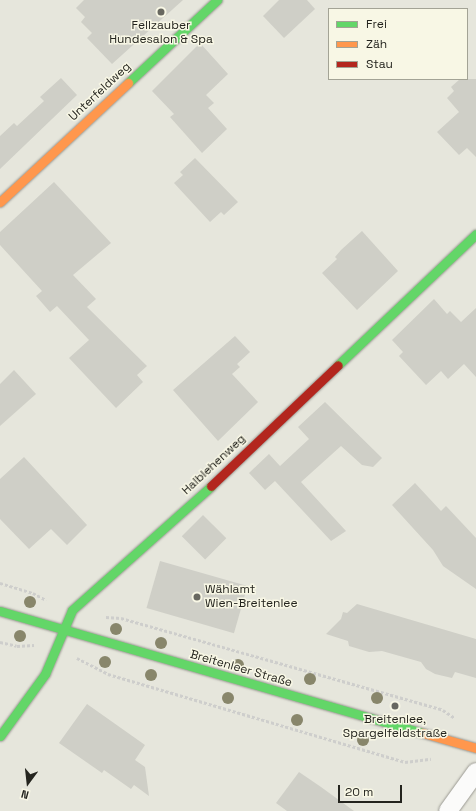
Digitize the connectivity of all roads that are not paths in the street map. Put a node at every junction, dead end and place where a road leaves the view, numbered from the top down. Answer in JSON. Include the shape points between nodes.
{"nodes":[{"id":1,"x":217,"y":0,"type":"edge"},
{"id":2,"x":0,"y":202,"type":"edge"},
{"id":3,"x":476,"y":234,"type":"edge"},
{"id":4,"x":0,"y":611,"type":"edge"},
{"id":5,"x":63,"y":630,"type":"junction"},
{"id":6,"x":0,"y":736,"type":"edge"},
{"id":7,"x":476,"y":748,"type":"edge"},
{"id":8,"x":476,"y":772,"type":"edge"},
{"id":9,"x":448,"y":811,"type":"edge"}],
"edges":[{"from":1,"to":2,"type":"street","name":"Unterfeldweg"},
{"from":3,"to":5,"type":"street","name":"Halblehenweg","via":[[211,486],[72,610]]},
{"from":4,"to":5,"type":"street","name":"Breitenleer Straße"},
{"from":5,"to":6,"type":"street","name":"Halblehenweg","via":[[46,674]]},
{"from":5,"to":7,"type":"street","name":"Breitenleer Straße"},
{"from":8,"to":9,"type":"street"}]}
